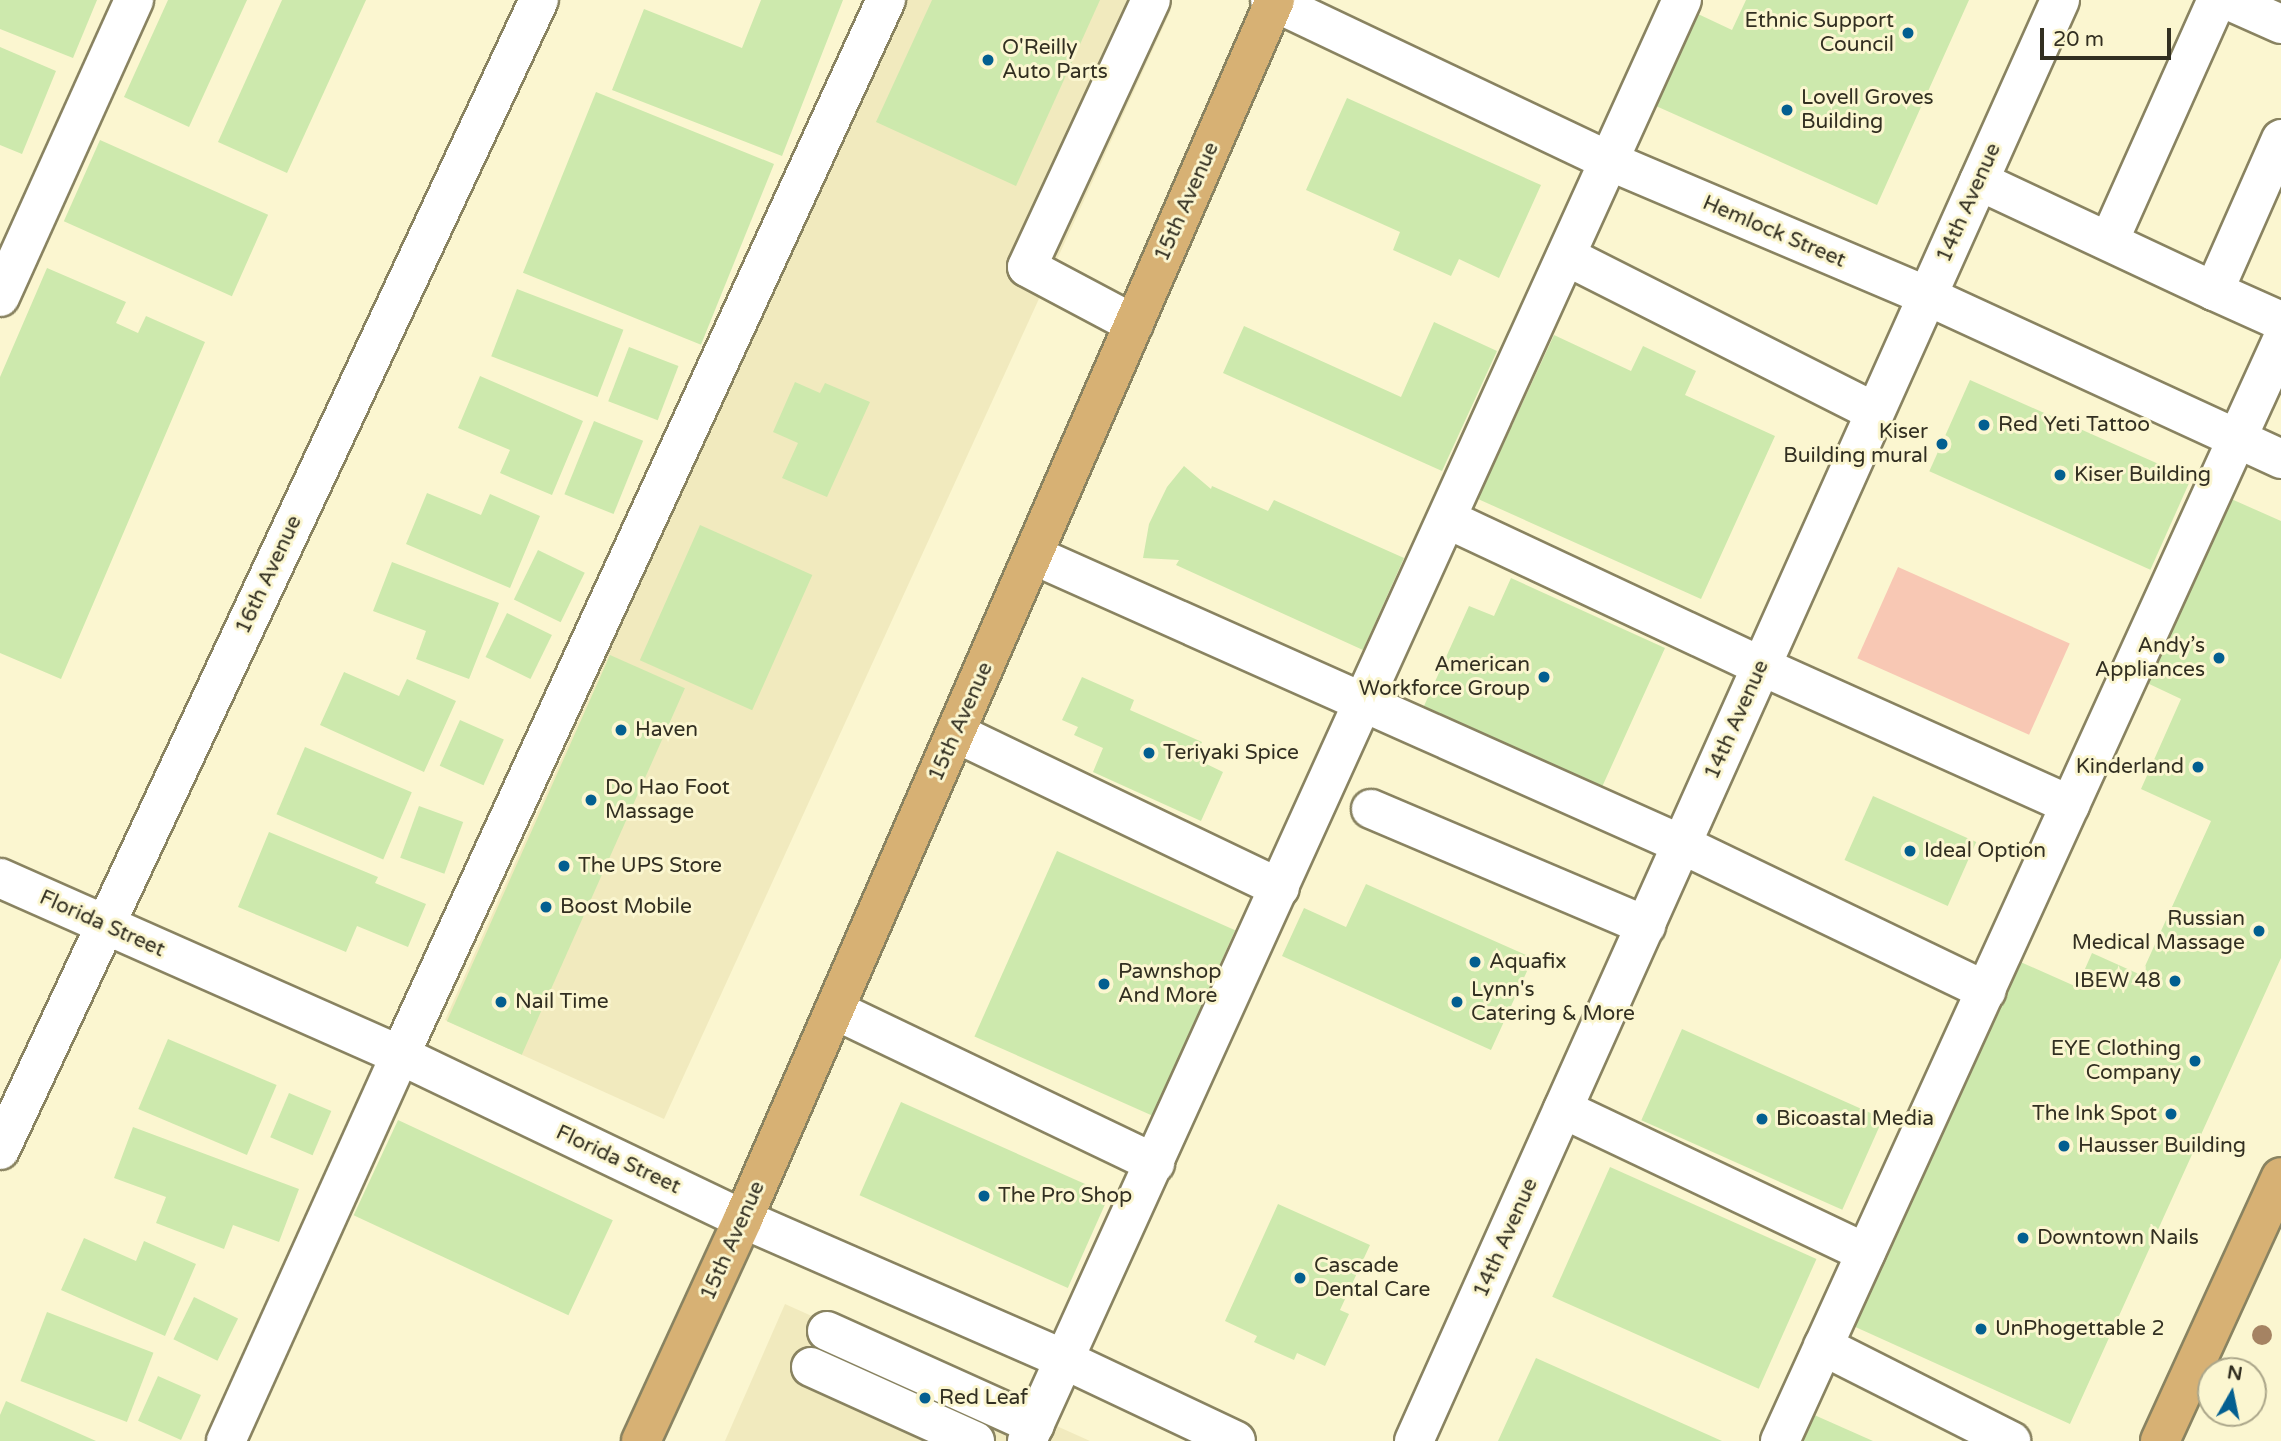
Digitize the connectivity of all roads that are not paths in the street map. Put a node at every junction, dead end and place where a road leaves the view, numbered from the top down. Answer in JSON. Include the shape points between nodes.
{"nodes":[{"id":1,"x":135,"y":0,"type":"edge"},
{"id":2,"x":540,"y":0,"type":"edge"},
{"id":3,"x":886,"y":0,"type":"edge"},
{"id":4,"x":1151,"y":0,"type":"edge"},
{"id":5,"x":1682,"y":0,"type":"edge"},
{"id":6,"x":2060,"y":0,"type":"edge"},
{"id":7,"x":2217,"y":0,"type":"edge"},
{"id":8,"x":2227,"y":0,"type":"edge"},
{"id":9,"x":1273,"y":1,"type":"edge"},
{"id":10,"x":2281,"y":24,"type":"edge"},
{"id":11,"x":2281,"y":139,"type":"edge"},
{"id":12,"x":1609,"y":161,"type":"junction"},
{"id":13,"x":1979,"y":181,"type":"junction"},
{"id":14,"x":2109,"y":241,"type":"junction"},
{"id":15,"x":1566,"y":256,"type":"junction"},
{"id":16,"x":2214,"y":291,"type":"junction"},
{"id":17,"x":1927,"y":296,"type":"junction"},
{"id":18,"x":0,"y":297,"type":"edge"},
{"id":19,"x":2281,"y":321,"type":"edge"},
{"id":20,"x":1134,"y":324,"type":"junction"},
{"id":21,"x":2281,"y":342,"type":"edge"},
{"id":22,"x":1875,"y":412,"type":"junction"},
{"id":23,"x":2236,"y":440,"type":"junction"},
{"id":24,"x":2281,"y":459,"type":"edge"},
{"id":25,"x":1447,"y":519,"type":"junction"},
{"id":26,"x":1033,"y":555,"type":"junction"},
{"id":27,"x":1761,"y":666,"type":"junction"},
{"id":28,"x":1363,"y":702,"type":"junction"},
{"id":29,"x":956,"y":733,"type":"junction"},
{"id":30,"x":2070,"y":805,"type":"junction"},
{"id":31,"x":1371,"y":809,"type":"dead end"},
{"id":32,"x":1681,"y":844,"type":"junction"},
{"id":33,"x":0,"y":878,"type":"edge"},
{"id":34,"x":1280,"y":888,"type":"junction"},
{"id":35,"x":104,"y":925,"type":"junction"},
{"id":36,"x":1646,"y":926,"type":"junction"},
{"id":37,"x":1986,"y":991,"type":"junction"},
{"id":38,"x":835,"y":1010,"type":"junction"},
{"id":39,"x":400,"y":1055,"type":"junction"},
{"id":40,"x":1563,"y":1109,"type":"junction"},
{"id":41,"x":0,"y":1150,"type":"edge"},
{"id":42,"x":1155,"y":1163,"type":"junction"},
{"id":43,"x":2281,"y":1177,"type":"edge"},
{"id":44,"x":743,"y":1219,"type":"junction"},
{"id":45,"x":1866,"y":1252,"type":"junction"},
{"id":46,"x":827,"y":1331,"type":"dead end"},
{"id":47,"x":1823,"y":1346,"type":"junction"},
{"id":48,"x":1065,"y":1360,"type":"junction"},
{"id":49,"x":811,"y":1367,"type":"dead end"},
{"id":50,"x":1031,"y":1433,"type":"edge"},
{"id":51,"x":226,"y":1441,"type":"edge"},
{"id":52,"x":641,"y":1441,"type":"edge"},
{"id":53,"x":975,"y":1441,"type":"edge"},
{"id":54,"x":1236,"y":1441,"type":"edge"},
{"id":55,"x":1415,"y":1441,"type":"edge"},
{"id":56,"x":1780,"y":1441,"type":"edge"},
{"id":57,"x":2011,"y":1441,"type":"edge"},
{"id":58,"x":2160,"y":1441,"type":"edge"}],
"edges":[{"from":1,"to":18,"type":"street"},
{"from":2,"to":35,"type":"street","name":"16th Avenue"},
{"from":3,"to":39,"type":"street"},
{"from":4,"to":20,"type":"street","via":[[1027,267]]},
{"from":5,"to":12,"type":"street"},
{"from":6,"to":13,"type":"street","name":"14th Avenue"},
{"from":7,"to":14,"type":"street"},
{"from":8,"to":10,"type":"street"},
{"from":9,"to":12,"type":"street","name":"Hemlock Street"},
{"from":9,"to":20,"type":"main road","name":"15th Avenue"},
{"from":11,"to":16,"type":"street"},
{"from":12,"to":15,"type":"street"},
{"from":12,"to":17,"type":"street","name":"Hemlock Street"},
{"from":13,"to":14,"type":"street"},
{"from":13,"to":17,"type":"street","name":"14th Avenue"},
{"from":14,"to":16,"type":"street"},
{"from":15,"to":22,"type":"street"},
{"from":15,"to":25,"type":"street"},
{"from":16,"to":19,"type":"street"},
{"from":17,"to":22,"type":"street","name":"14th Avenue"},
{"from":17,"to":23,"type":"street","name":"Hemlock Street"},
{"from":20,"to":26,"type":"main road","name":"15th Avenue"},
{"from":21,"to":23,"type":"street"},
{"from":22,"to":27,"type":"street","name":"14th Avenue"},
{"from":23,"to":24,"type":"street","name":"Hemlock Street"},
{"from":23,"to":30,"type":"street"},
{"from":25,"to":27,"type":"street"},
{"from":25,"to":28,"type":"street"},
{"from":26,"to":28,"type":"street"},
{"from":26,"to":29,"type":"main road","name":"15th Avenue"},
{"from":27,"to":30,"type":"street"},
{"from":27,"to":32,"type":"street","name":"14th Avenue"},
{"from":28,"to":32,"type":"street"},
{"from":28,"to":34,"type":"street"},
{"from":29,"to":34,"type":"street"},
{"from":29,"to":38,"type":"main road","name":"15th Avenue"},
{"from":30,"to":37,"type":"street"},
{"from":31,"to":36,"type":"street"},
{"from":32,"to":36,"type":"street","name":"14th Avenue"},
{"from":32,"to":37,"type":"street"},
{"from":33,"to":35,"type":"street","name":"Florida Street"},
{"from":34,"to":42,"type":"street"},
{"from":35,"to":39,"type":"street","name":"Florida Street"},
{"from":35,"to":41,"type":"street","name":"16th Avenue"},
{"from":36,"to":40,"type":"street","name":"14th Avenue"},
{"from":37,"to":45,"type":"street"},
{"from":38,"to":42,"type":"street"},
{"from":38,"to":44,"type":"main road","name":"15th Avenue"},
{"from":39,"to":44,"type":"street","name":"Florida Street"},
{"from":39,"to":51,"type":"street"},
{"from":40,"to":45,"type":"street"},
{"from":40,"to":55,"type":"street","name":"14th Avenue"},
{"from":42,"to":48,"type":"street"},
{"from":43,"to":58,"type":"main road"},
{"from":44,"to":48,"type":"street","name":"Florida Street"},
{"from":44,"to":52,"type":"main road","name":"15th Avenue"},
{"from":45,"to":47,"type":"street"},
{"from":46,"to":50,"type":"street"},
{"from":47,"to":56,"type":"street"},
{"from":47,"to":57,"type":"street"},
{"from":48,"to":50,"type":"street"},
{"from":48,"to":54,"type":"street","name":"Florida Street"},
{"from":49,"to":53,"type":"street"}]}
